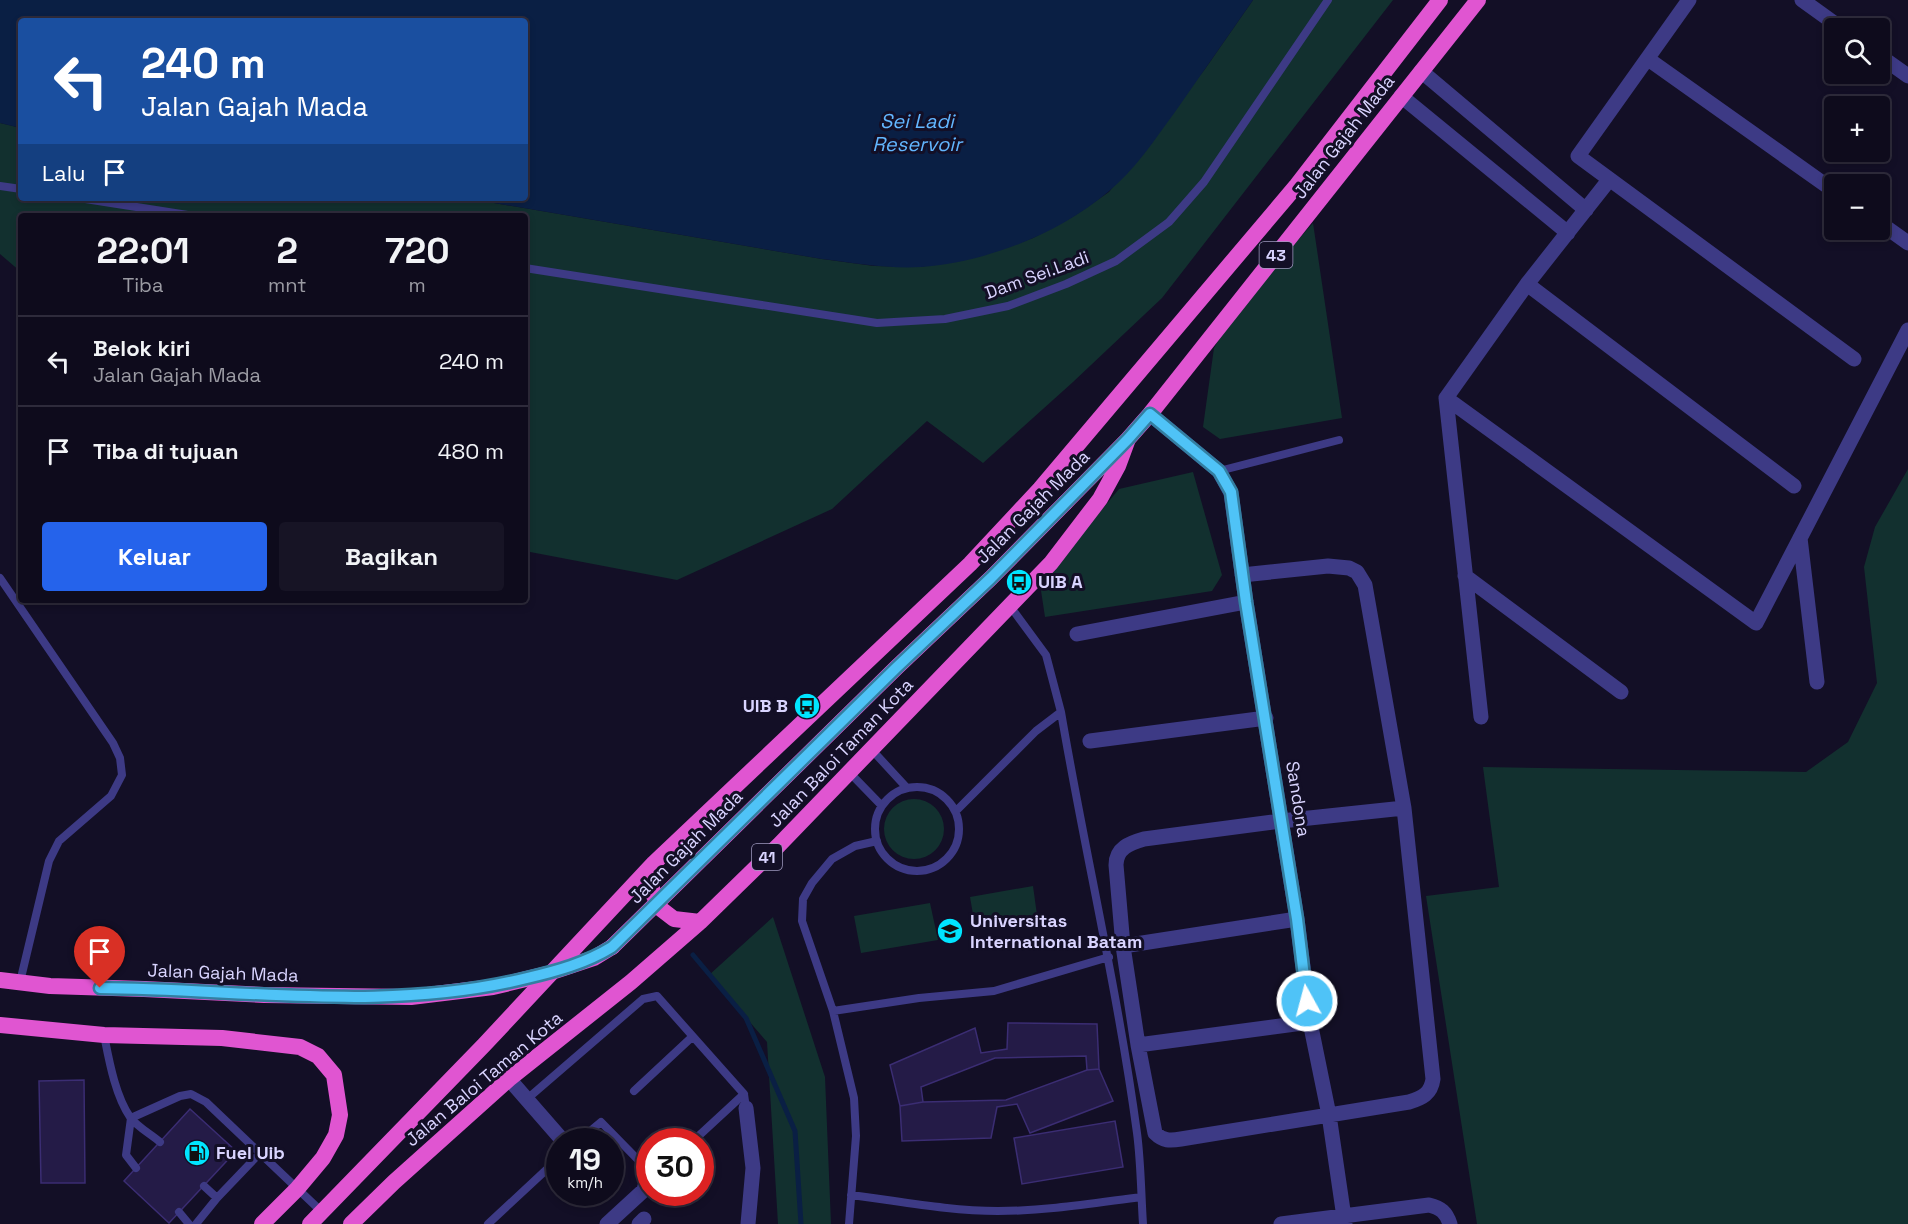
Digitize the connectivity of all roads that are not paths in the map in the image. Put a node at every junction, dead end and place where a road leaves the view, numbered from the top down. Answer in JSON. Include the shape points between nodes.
{"nodes":[{"id":1,"x":1328,"y":0,"type":"edge"},
{"id":2,"x":1440,"y":0,"type":"edge"},
{"id":3,"x":1478,"y":0,"type":"edge"},
{"id":4,"x":1689,"y":0,"type":"edge"},
{"id":5,"x":1802,"y":0,"type":"edge"},
{"id":6,"x":1827,"y":18,"type":"edge"},
{"id":7,"x":1648,"y":59,"type":"junction"},
{"id":8,"x":1890,"y":63,"type":"edge"},
{"id":9,"x":1421,"y":71,"type":"junction"},
{"id":10,"x":1908,"y":76,"type":"edge"},
{"id":11,"x":1401,"y":96,"type":"junction"},
{"id":12,"x":1609,"y":180,"type":"junction"},
{"id":13,"x":1824,"y":184,"type":"edge"},
{"id":14,"x":0,"y":186,"type":"edge"},
{"id":15,"x":18,"y":189,"type":"edge"},
{"id":16,"x":98,"y":201,"type":"edge"},
{"id":17,"x":1586,"y":210,"type":"junction"},
{"id":18,"x":175,"y":213,"type":"edge"},
{"id":19,"x":1890,"y":230,"type":"edge"},
{"id":20,"x":1568,"y":233,"type":"junction"},
{"id":21,"x":1908,"y":243,"type":"edge"},
{"id":22,"x":528,"y":268,"type":"edge"},
{"id":23,"x":1527,"y":284,"type":"junction"},
{"id":24,"x":1908,"y":330,"type":"edge"},
{"id":25,"x":1854,"y":359,"type":"dead end"},
{"id":26,"x":1446,"y":398,"type":"junction"},
{"id":27,"x":1150,"y":414,"type":"junction"},
{"id":28,"x":1128,"y":439,"type":"junction"},
{"id":29,"x":1339,"y":440,"type":"dead end"},
{"id":30,"x":1219,"y":471,"type":"junction"},
{"id":31,"x":1794,"y":486,"type":"dead end"},
{"id":32,"x":1800,"y":538,"type":"junction"},
{"id":33,"x":1242,"y":575,"type":"junction"},
{"id":34,"x":1465,"y":576,"type":"junction"},
{"id":35,"x":0,"y":578,"type":"edge"},
{"id":36,"x":1246,"y":602,"type":"junction"},
{"id":37,"x":1010,"y":606,"type":"junction"},
{"id":38,"x":1077,"y":634,"type":"dead end"},
{"id":39,"x":1816,"y":682,"type":"dead end"},
{"id":40,"x":1621,"y":692,"type":"dead end"},
{"id":41,"x":1061,"y":712,"type":"junction"},
{"id":42,"x":1481,"y":717,"type":"dead end"},
{"id":43,"x":1266,"y":718,"type":"junction"},
{"id":44,"x":1090,"y":741,"type":"dead end"},
{"id":45,"x":873,"y":750,"type":"junction"},
{"id":46,"x":850,"y":773,"type":"junction"},
{"id":47,"x":907,"y":788,"type":"junction"},
{"id":48,"x":882,"y":806,"type":"junction"},
{"id":49,"x":1404,"y":808,"type":"junction"},
{"id":50,"x":956,"y":811,"type":"junction"},
{"id":51,"x":1281,"y":821,"type":"junction"},
{"id":52,"x":877,"y":841,"type":"junction"},
{"id":53,"x":654,"y":863,"type":"junction"},
{"id":54,"x":1297,"y":919,"type":"junction"},
{"id":55,"x":700,"y":922,"type":"junction"},
{"id":56,"x":1123,"y":946,"type":"junction"},
{"id":57,"x":1109,"y":957,"type":"junction"},
{"id":58,"x":549,"y":973,"type":"joint"},
{"id":59,"x":0,"y":981,"type":"edge"},
{"id":60,"x":20,"y":982,"type":"junction"},
{"id":61,"x":833,"y":1011,"type":"junction"},
{"id":62,"x":1310,"y":1022,"type":"junction"},
{"id":63,"x":0,"y":1025,"type":"edge"},
{"id":64,"x":104,"y":1035,"type":"junction"},
{"id":65,"x":692,"y":1037,"type":"junction"},
{"id":66,"x":1138,"y":1045,"type":"junction"},
{"id":67,"x":509,"y":1079,"type":"junction"},
{"id":68,"x":634,"y":1091,"type":"dead end"},
{"id":69,"x":527,"y":1100,"type":"junction"},
{"id":70,"x":745,"y":1101,"type":"junction"},
{"id":71,"x":1329,"y":1115,"type":"junction"},
{"id":72,"x":131,"y":1118,"type":"junction"},
{"id":73,"x":552,"y":1128,"type":"edge"},
{"id":74,"x":594,"y":1128,"type":"edge"},
{"id":75,"x":607,"y":1128,"type":"edge"},
{"id":76,"x":710,"y":1128,"type":"edge"},
{"id":77,"x":160,"y":1142,"type":"dead end"},
{"id":78,"x":624,"y":1145,"type":"edge"},
{"id":79,"x":260,"y":1153,"type":"junction"},
{"id":80,"x":636,"y":1158,"type":"edge"},
{"id":81,"x":136,"y":1168,"type":"dead end"},
{"id":82,"x":546,"y":1170,"type":"edge"},
{"id":83,"x":204,"y":1186,"type":"dead end"},
{"id":84,"x":297,"y":1189,"type":"junction"},
{"id":85,"x":851,"y":1195,"type":"junction"},
{"id":86,"x":636,"y":1197,"type":"edge"},
{"id":87,"x":1141,"y":1197,"type":"junction"},
{"id":88,"x":217,"y":1198,"type":"junction"},
{"id":89,"x":179,"y":1212,"type":"dead end"},
{"id":90,"x":316,"y":1218,"type":"edge"},
{"id":91,"x":1344,"y":1219,"type":"edge"},
{"id":92,"x":189,"y":1224,"type":"edge"},
{"id":93,"x":196,"y":1224,"type":"edge"},
{"id":94,"x":262,"y":1224,"type":"edge"},
{"id":95,"x":351,"y":1224,"type":"edge"},
{"id":96,"x":488,"y":1224,"type":"edge"},
{"id":97,"x":607,"y":1224,"type":"edge"},
{"id":98,"x":639,"y":1224,"type":"edge"},
{"id":99,"x":644,"y":1224,"type":"edge"},
{"id":100,"x":748,"y":1224,"type":"edge"},
{"id":101,"x":849,"y":1224,"type":"edge"},
{"id":102,"x":1143,"y":1224,"type":"edge"},
{"id":103,"x":1281,"y":1224,"type":"edge"},
{"id":104,"x":1449,"y":1224,"type":"edge"}],
"edges":[{"from":1,"to":22,"type":"lane","name":"Dam Sei.Ladi","via":[[1204,182],[1169,222],[1116,261],[1008,306],[945,320],[877,323]]},
{"from":2,"to":53,"type":"highway","name":"Jalan Gajah Mada","number":"43","via":[[1297,185],[1040,489],[961,572]]},
{"from":3,"to":9,"type":"highway","name":"Jalan Gajah Mada","number":"43"},
{"from":4,"to":7,"type":"street"},
{"from":5,"to":6,"type":"street"},
{"from":7,"to":12,"type":"street","via":[[1578,156]]},
{"from":7,"to":13,"type":"street"},
{"from":8,"to":10,"type":"street"},
{"from":9,"to":11,"type":"highway","name":"Jalan Gajah Mada","number":"43"},
{"from":9,"to":17,"type":"street"},
{"from":11,"to":20,"type":"street"},
{"from":11,"to":27,"type":"highway","name":"Jalan Gajah Mada","number":"43"},
{"from":12,"to":17,"type":"street"},
{"from":12,"to":25,"type":"street"},
{"from":14,"to":15,"type":"lane"},
{"from":16,"to":18,"type":"lane"},
{"from":17,"to":20,"type":"street"},
{"from":19,"to":21,"type":"street"},
{"from":20,"to":23,"type":"street"},
{"from":23,"to":26,"type":"street"},
{"from":23,"to":31,"type":"street"},
{"from":24,"to":32,"type":"street"},
{"from":26,"to":32,"type":"street","via":[[1756,623]]},
{"from":26,"to":34,"type":"street"},
{"from":27,"to":28,"type":"highway","name":"Jalan Gajah Mada","number":"43"},
{"from":27,"to":30,"type":"street","name":"Sandona"},
{"from":28,"to":37,"type":"highway","name":"Jalan Baloi Taman Kota","number":"41","via":[[1100,499],[1051,563]]},
{"from":28,"to":60,"type":"highway","name":"Jalan Gajah Mada","number":"43","bridge":true,"via":[[612,947],[594,958],[493,987],[411,997],[264,995]]},
{"from":29,"to":30,"type":"lane"},
{"from":30,"to":33,"type":"street","name":"Sandona","via":[[1231,492]]},
{"from":32,"to":39,"type":"street"},
{"from":33,"to":36,"type":"street","name":"Sandona"},
{"from":33,"to":49,"type":"street","via":[[1328,566],[1358,572],[1365,585]]},
{"from":34,"to":40,"type":"street"},
{"from":34,"to":42,"type":"street"},
{"from":35,"to":60,"type":"lane","via":[[112,743],[120,758],[122,775],[111,796],[59,841],[49,861]]},
{"from":36,"to":38,"type":"street"},
{"from":36,"to":43,"type":"street","name":"Sandona"},
{"from":37,"to":41,"type":"lane","via":[[1046,655]]},
{"from":37,"to":45,"type":"highway","name":"Jalan Baloi Taman Kota","number":"41"},
{"from":41,"to":50,"type":"lane","via":[[1036,731]]},
{"from":41,"to":57,"type":"lane"},
{"from":43,"to":44,"type":"street"},
{"from":43,"to":51,"type":"street","name":"Sandona"},
{"from":45,"to":46,"type":"highway","name":"Jalan Baloi Taman Kota","number":"41"},
{"from":45,"to":47,"type":"lane"},
{"from":46,"to":48,"type":"lane"},
{"from":46,"to":55,"type":"highway","name":"Jalan Baloi Taman Kota","number":"41"},
{"from":47,"to":48,"type":"lane","via":[[892,795]]},
{"from":47,"to":50,"type":"lane","via":[[936,791]]},
{"from":48,"to":52,"type":"lane","via":[[876,823]]},
{"from":49,"to":51,"type":"street"},
{"from":49,"to":71,"type":"street","via":[[1432,1087],[1409,1102]]},
{"from":50,"to":52,"type":"lane","via":[[960,825],[954,851],[932,868],[905,869],[893,863]]},
{"from":51,"to":54,"type":"street","name":"Sandona"},
{"from":51,"to":56,"type":"street","via":[[1144,839],[1125,846],[1116,858]]},
{"from":52,"to":61,"type":"lane","via":[[855,846],[832,859],[803,899],[802,921]]},
{"from":53,"to":55,"type":"highway","via":[[651,882],[661,909],[674,919]]},
{"from":53,"to":58,"type":"highway","name":"Jalan Gajah Mada","number":"43"},
{"from":54,"to":56,"type":"street"},
{"from":54,"to":62,"type":"street","name":"Sandona"},
{"from":55,"to":67,"type":"highway","name":"Jalan Baloi Taman Kota","number":"41"},
{"from":56,"to":66,"type":"street"},
{"from":57,"to":61,"type":"lane","via":[[994,991]]},
{"from":57,"to":87,"type":"lane","via":[[1137,1136]]},
{"from":58,"to":90,"type":"highway","name":"Jalan Baloi Taman Kota"},
{"from":59,"to":60,"type":"highway","name":"Jalan Gajah Mada","number":"43"},
{"from":61,"to":85,"type":"lane","via":[[854,1098],[856,1136]]},
{"from":62,"to":66,"type":"street"},
{"from":62,"to":71,"type":"street","name":"Sandona"},
{"from":63,"to":64,"type":"highway"},
{"from":64,"to":72,"type":"lane","via":[[117,1089]]},
{"from":64,"to":84,"type":"highway","via":[[222,1038],[300,1047],[318,1056],[334,1075],[340,1115],[336,1135],[323,1158]]},
{"from":65,"to":68,"type":"lane"},
{"from":65,"to":69,"type":"lane","via":[[657,996],[643,999]]},
{"from":65,"to":70,"type":"lane"},
{"from":66,"to":71,"type":"street","via":[[1155,1132],[1161,1138],[1171,1141]]},
{"from":67,"to":69,"type":"street"},
{"from":67,"to":95,"type":"highway","name":"Jalan Baloi Taman Kota","number":"41"},
{"from":69,"to":73,"type":"street"},
{"from":70,"to":76,"type":"lane"},
{"from":70,"to":100,"type":"street","via":[[753,1168]]},
{"from":71,"to":91,"type":"street","name":"Sandona"},
{"from":72,"to":77,"type":"lane"},
{"from":72,"to":79,"type":"lane","via":[[191,1094],[206,1102]]},
{"from":72,"to":81,"type":"lane","via":[[126,1155]]},
{"from":74,"to":75,"type":"lane","via":[[601,1122]]},
{"from":78,"to":80,"type":"lane"},
{"from":79,"to":84,"type":"lane"},
{"from":79,"to":88,"type":"lane"},
{"from":82,"to":96,"type":"lane"},
{"from":83,"to":88,"type":"lane"},
{"from":84,"to":90,"type":"lane"},
{"from":84,"to":94,"type":"highway"},
{"from":85,"to":87,"type":"lane","via":[[997,1211]]},
{"from":85,"to":101,"type":"lane"},
{"from":86,"to":97,"type":"street"},
{"from":87,"to":102,"type":"lane"},
{"from":88,"to":93,"type":"lane"},
{"from":89,"to":92,"type":"lane"},
{"from":91,"to":103,"type":"street"},
{"from":91,"to":104,"type":"street","via":[[1429,1205],[1440,1208]]},
{"from":98,"to":99,"type":"street","via":[[644,1219]]}]}
